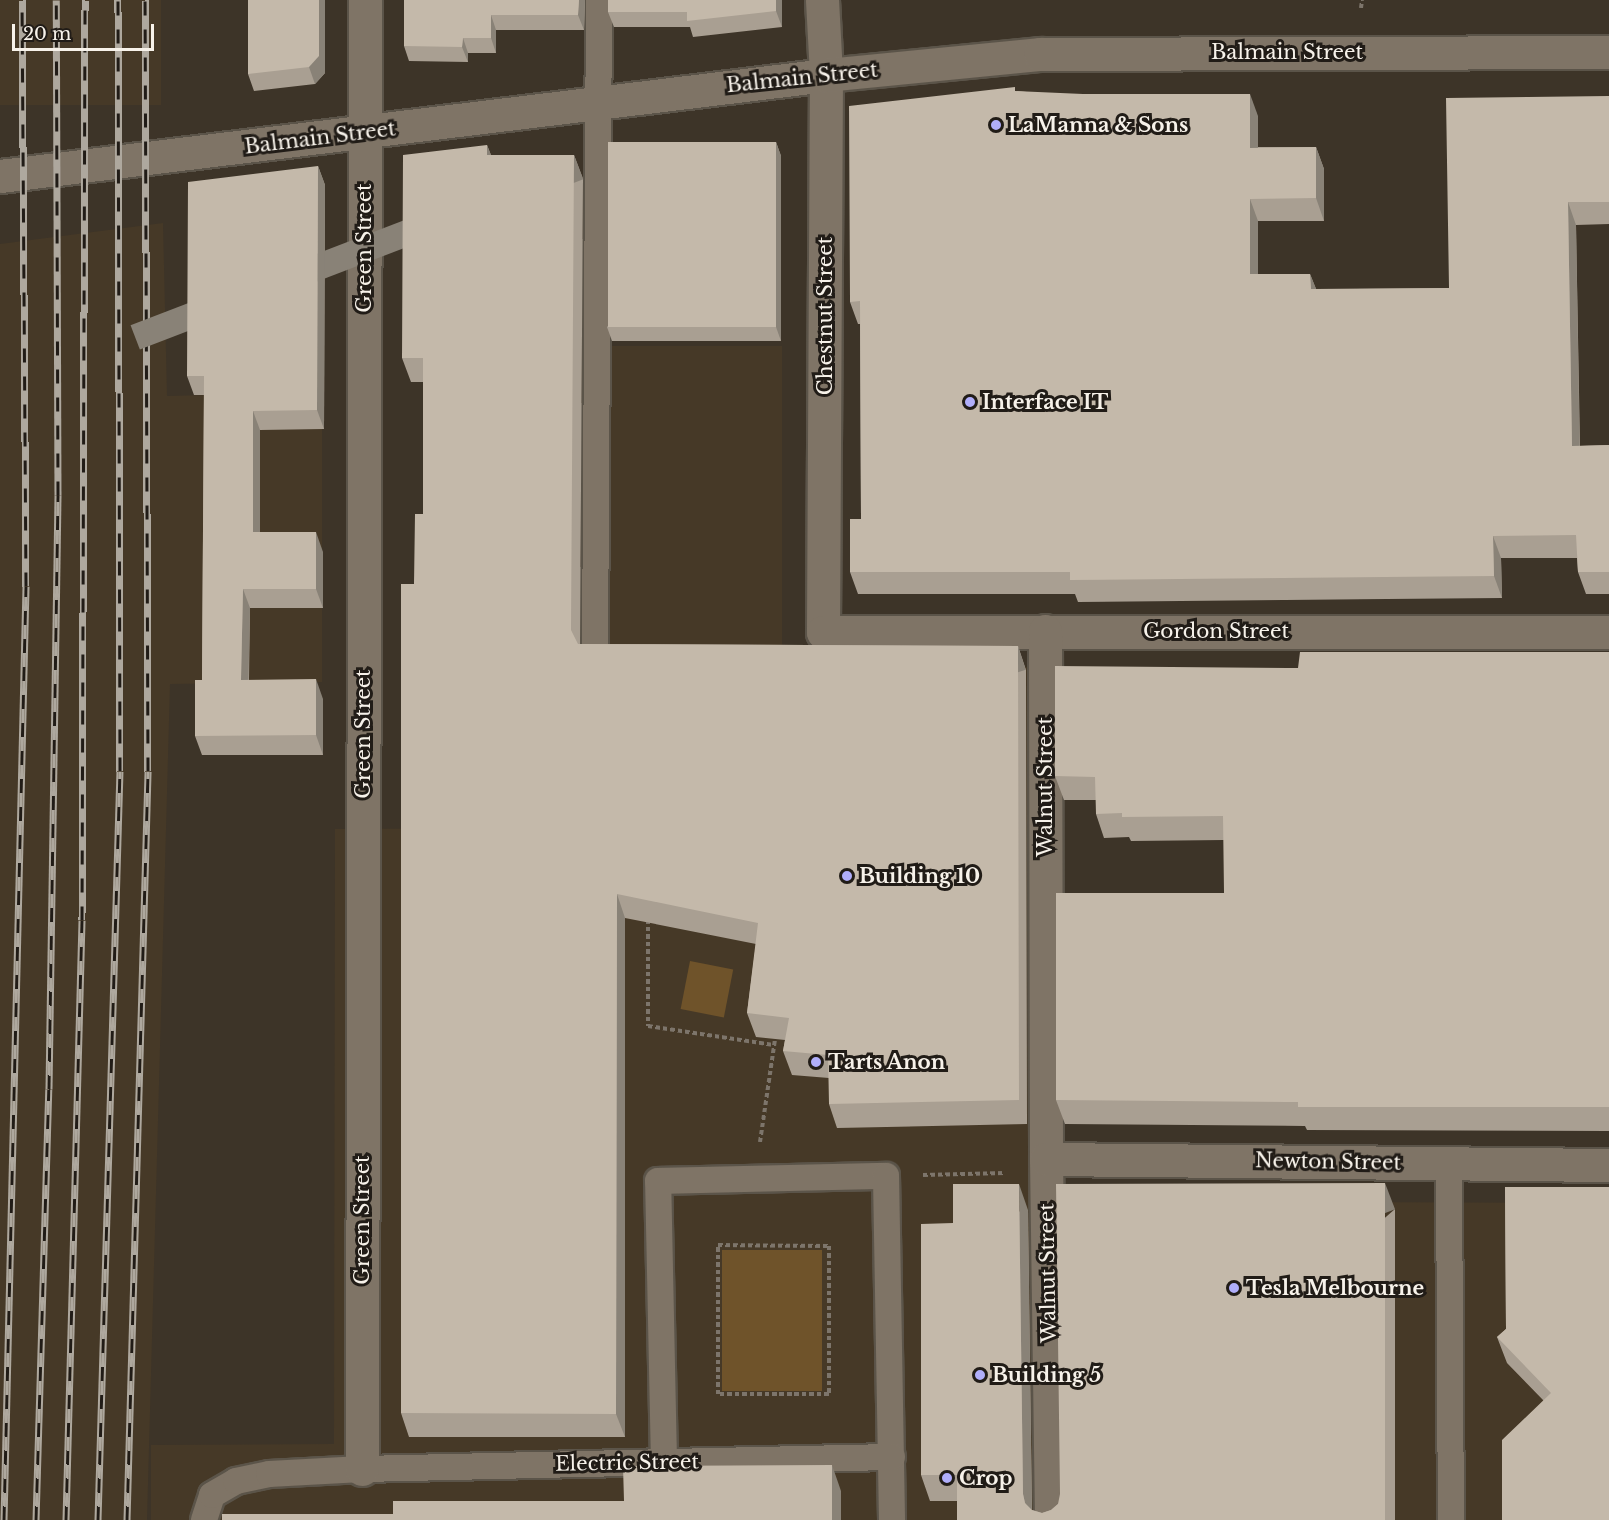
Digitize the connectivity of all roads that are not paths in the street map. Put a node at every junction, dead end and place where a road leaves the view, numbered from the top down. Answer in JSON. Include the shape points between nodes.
{"nodes":[{"id":1,"x":365,"y":0,"type":"edge"},
{"id":2,"x":598,"y":0,"type":"edge"},
{"id":3,"x":822,"y":0,"type":"edge"},
{"id":4,"x":1609,"y":52,"type":"edge"},
{"id":5,"x":826,"y":75,"type":"junction"},
{"id":6,"x":598,"y":103,"type":"junction"},
{"id":7,"x":364,"y":133,"type":"junction"},
{"id":8,"x":0,"y":176,"type":"edge"},
{"id":9,"x":1045,"y":631,"type":"junction"},
{"id":10,"x":823,"y":632,"type":"joint"},
{"id":11,"x":1609,"y":632,"type":"edge"},
{"id":12,"x":595,"y":654,"type":"edge"},
{"id":13,"x":1449,"y":1163,"type":"junction"},
{"id":14,"x":1046,"y":1165,"type":"junction"},
{"id":15,"x":1609,"y":1165,"type":"edge"},
{"id":16,"x":892,"y":1457,"type":"junction"},
{"id":17,"x":664,"y":1462,"type":"junction"},
{"id":18,"x":362,"y":1469,"type":"junction"},
{"id":19,"x":204,"y":1520,"type":"edge"},
{"id":20,"x":892,"y":1520,"type":"edge"},
{"id":21,"x":1051,"y":1520,"type":"edge"},
{"id":22,"x":1451,"y":1520,"type":"edge"}],
"edges":[{"from":1,"to":7,"type":"street","name":"Green Street"},
{"from":2,"to":6,"type":"lane"},
{"from":3,"to":5,"type":"street","name":"Chestnut Street"},
{"from":4,"to":5,"type":"street","name":"Balmain Street","via":[[1040,54]]},
{"from":5,"to":6,"type":"street","name":"Balmain Street"},
{"from":5,"to":10,"type":"street","name":"Chestnut Street"},
{"from":6,"to":7,"type":"street","name":"Balmain Street"},
{"from":6,"to":12,"type":"lane"},
{"from":7,"to":8,"type":"street","name":"Balmain Street"},
{"from":7,"to":18,"type":"street","name":"Green Street"},
{"from":9,"to":10,"type":"street","name":"Gordon Street"},
{"from":9,"to":11,"type":"street","name":"Gordon Street"},
{"from":9,"to":14,"type":"street","name":"Walnut Street"},
{"from":13,"to":14,"type":"street","name":"Newton Street"},
{"from":13,"to":15,"type":"street","name":"Newton Street"},
{"from":13,"to":22,"type":"lane"},
{"from":14,"to":21,"type":"street","name":"Walnut Street"},
{"from":16,"to":17,"type":"lane","name":"Electric Street"},
{"from":16,"to":17,"type":"lane","via":[[886,1176],[658,1181]]},
{"from":16,"to":20,"type":"lane"},
{"from":17,"to":18,"type":"lane","name":"Electric Street"},
{"from":18,"to":19,"type":"lane","name":"Electric Street","via":[[269,1474],[236,1481],[212,1495]]}]}
